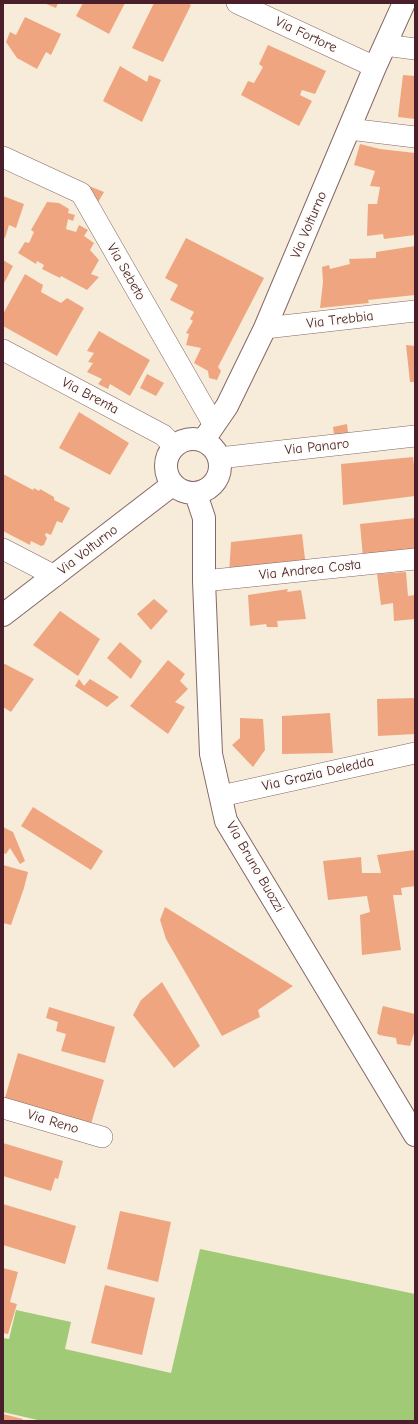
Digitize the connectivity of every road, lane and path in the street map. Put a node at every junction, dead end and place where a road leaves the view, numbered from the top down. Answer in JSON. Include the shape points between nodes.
{"nodes":[{"id":1,"x":237,"y":3,"type":"edge"},
{"id":2,"x":404,"y":3,"type":"edge"},
{"id":3,"x":385,"y":45,"type":"junction"},
{"id":4,"x":415,"y":48,"type":"edge"},
{"id":5,"x":374,"y":67,"type":"junction"},
{"id":6,"x":349,"y":130,"type":"junction"},
{"id":7,"x":415,"y":137,"type":"edge"},
{"id":8,"x":3,"y":157,"type":"edge"},
{"id":9,"x":415,"y":311,"type":"edge"},
{"id":10,"x":265,"y":328,"type":"junction"},
{"id":11,"x":3,"y":350,"type":"edge"},
{"id":12,"x":208,"y":433,"type":"junction"},
{"id":13,"x":415,"y":436,"type":"edge"},
{"id":14,"x":174,"y":446,"type":"junction"},
{"id":15,"x":219,"y":458,"type":"junction"},
{"id":16,"x":172,"y":484,"type":"junction"},
{"id":17,"x":196,"y":494,"type":"junction"},
{"id":18,"x":3,"y":549,"type":"edge"},
{"id":19,"x":415,"y":559,"type":"edge"},
{"id":20,"x":55,"y":576,"type":"junction"},
{"id":21,"x":204,"y":580,"type":"junction"},
{"id":22,"x":3,"y":615,"type":"edge"},
{"id":23,"x":415,"y":753,"type":"edge"},
{"id":24,"x":221,"y":796,"type":"junction"},
{"id":25,"x":3,"y":1108,"type":"edge"},
{"id":26,"x":415,"y":1135,"type":"edge"},
{"id":27,"x":102,"y":1137,"type":"dead end"}],
"edges":[{"from":1,"to":5,"type":"street","name":"Via Fortore"},
{"from":2,"to":3,"type":"street","name":"Via Volturno"},
{"from":3,"to":4,"type":"street"},
{"from":3,"to":5,"type":"street","name":"Via Volturno"},
{"from":5,"to":6,"type":"street","name":"Via Volturno"},
{"from":6,"to":7,"type":"street"},
{"from":6,"to":10,"type":"street","name":"Via Volturno"},
{"from":8,"to":12,"type":"street","name":"Via Sebeto","via":[[81,193]]},
{"from":9,"to":10,"type":"street","name":"Via Trebbia"},
{"from":10,"to":12,"type":"street","name":"Via Volturno","via":[[227,406]]},
{"from":11,"to":14,"type":"street","name":"Via Brenta","via":[[163,435]]},
{"from":12,"to":14,"type":"street"},
{"from":12,"to":15,"type":"street","via":[[210,445]]},
{"from":13,"to":15,"type":"street","name":"Via Panaro"},
{"from":14,"to":16,"type":"street","via":[[169,453],[165,469]]},
{"from":15,"to":17,"type":"street","via":[[218,477],[213,485],[206,491]]},
{"from":16,"to":17,"type":"street","via":[[179,490]]},
{"from":16,"to":20,"type":"street","name":"Via Volturno"},
{"from":17,"to":21,"type":"street","name":"Via Bruno Buozzi","via":[[204,518]]},
{"from":18,"to":20,"type":"street"},
{"from":19,"to":21,"type":"street","name":"Via Andrea Costa"},
{"from":20,"to":22,"type":"street","name":"Via Volturno"},
{"from":21,"to":24,"type":"street","name":"Via Bruno Buozzi","via":[[211,754]]},
{"from":23,"to":24,"type":"street","name":"Via Grazia Deledda"},
{"from":24,"to":26,"type":"street","name":"Via Bruno Buozzi","via":[[226,821]]},
{"from":25,"to":27,"type":"street","name":"Via Reno"}]}
